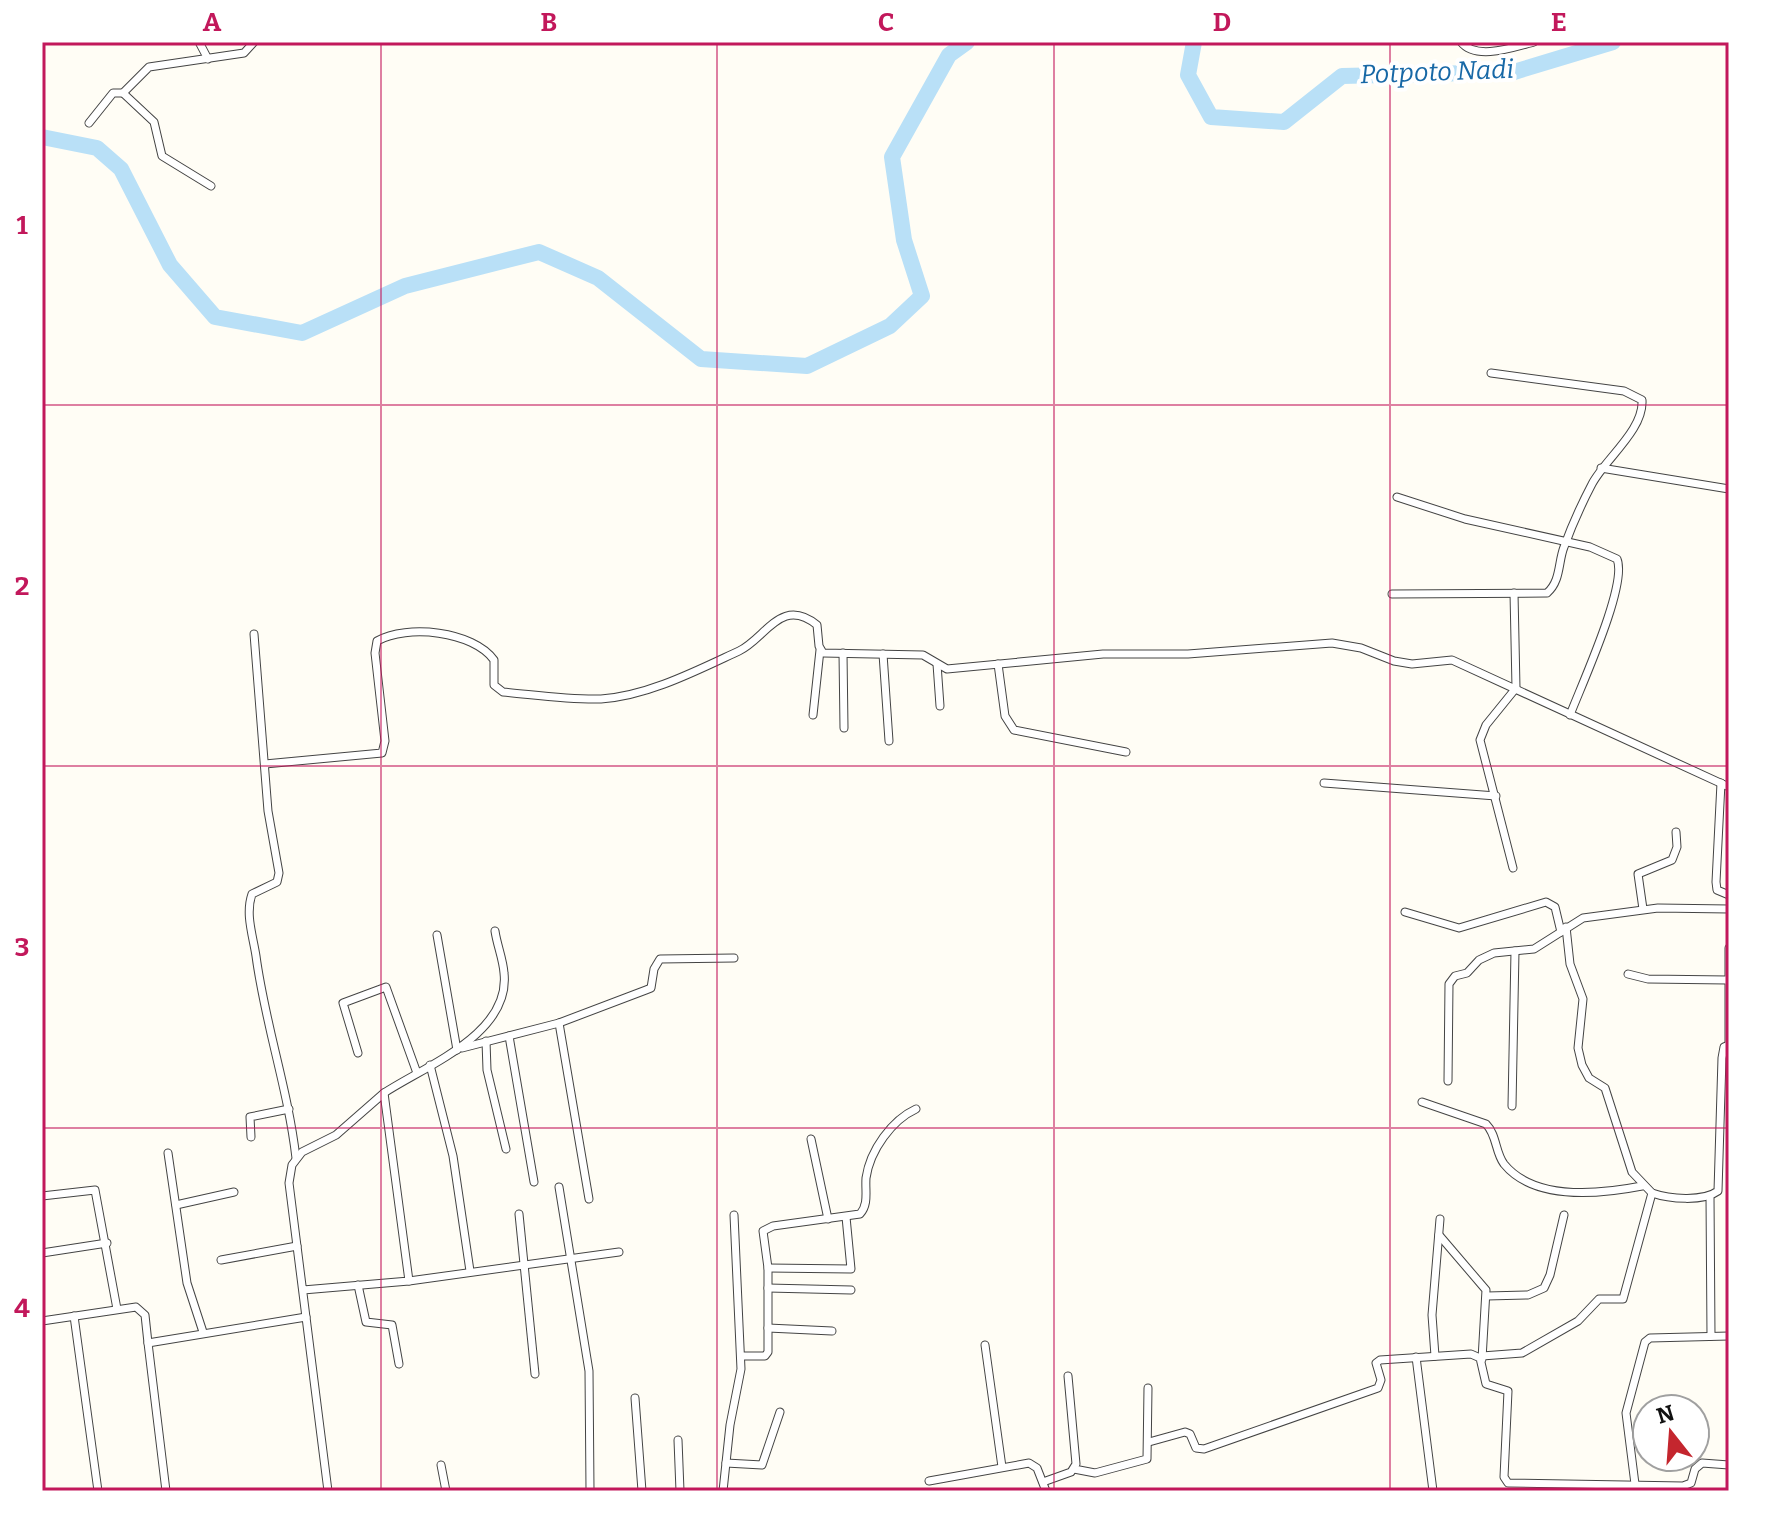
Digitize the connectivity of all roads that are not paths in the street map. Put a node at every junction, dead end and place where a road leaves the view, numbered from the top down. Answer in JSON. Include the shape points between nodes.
{"nodes":[{"id":1,"x":199,"y":42,"type":"edge"},
{"id":2,"x":254,"y":42,"type":"edge"},
{"id":3,"x":1461,"y":42,"type":"edge"},
{"id":4,"x":1534,"y":42,"type":"edge"},
{"id":5,"x":208,"y":59,"type":"junction"},
{"id":6,"x":123,"y":93,"type":"junction"},
{"id":7,"x":89,"y":123,"type":"dead end"},
{"id":8,"x":211,"y":186,"type":"dead end"},
{"id":9,"x":1491,"y":373,"type":"dead end"},
{"id":10,"x":1601,"y":468,"type":"junction"},
{"id":11,"x":1729,"y":489,"type":"edge"},
{"id":12,"x":1397,"y":497,"type":"dead end"},
{"id":13,"x":1566,"y":540,"type":"junction"},
{"id":14,"x":1514,"y":593,"type":"junction"},
{"id":15,"x":1392,"y":594,"type":"dead end"},
{"id":16,"x":254,"y":634,"type":"dead end"},
{"id":17,"x":820,"y":650,"type":"junction"},
{"id":18,"x":843,"y":653,"type":"junction"},
{"id":19,"x":883,"y":654,"type":"junction"},
{"id":20,"x":937,"y":663,"type":"junction"},
{"id":21,"x":998,"y":664,"type":"junction"},
{"id":22,"x":1516,"y":688,"type":"junction"},
{"id":23,"x":940,"y":706,"type":"dead end"},
{"id":24,"x":813,"y":715,"type":"dead end"},
{"id":25,"x":1570,"y":715,"type":"junction"},
{"id":26,"x":844,"y":728,"type":"dead end"},
{"id":27,"x":889,"y":741,"type":"dead end"},
{"id":28,"x":1126,"y":752,"type":"dead end"},
{"id":29,"x":265,"y":764,"type":"junction"},
{"id":30,"x":1324,"y":783,"type":"dead end"},
{"id":31,"x":1721,"y":783,"type":"edge"},
{"id":32,"x":1496,"y":796,"type":"junction"},
{"id":33,"x":1676,"y":832,"type":"dead end"},
{"id":34,"x":1513,"y":868,"type":"dead end"},
{"id":35,"x":1729,"y":895,"type":"edge"},
{"id":36,"x":1643,"y":909,"type":"junction"},
{"id":37,"x":1729,"y":909,"type":"edge"},
{"id":38,"x":1405,"y":912,"type":"dead end"},
{"id":39,"x":1564,"y":929,"type":"junction"},
{"id":40,"x":495,"y":931,"type":"dead end"},
{"id":41,"x":437,"y":935,"type":"dead end"},
{"id":42,"x":1729,"y":948,"type":"edge"},
{"id":43,"x":1515,"y":951,"type":"junction"},
{"id":44,"x":734,"y":958,"type":"dead end"},
{"id":45,"x":1628,"y":974,"type":"dead end"},
{"id":46,"x":1727,"y":980,"type":"edge"},
{"id":47,"x":559,"y":1023,"type":"junction"},
{"id":48,"x":509,"y":1036,"type":"junction"},
{"id":49,"x":486,"y":1041,"type":"junction"},
{"id":50,"x":1729,"y":1045,"type":"edge"},
{"id":51,"x":460,"y":1049,"type":"junction"},
{"id":52,"x":358,"y":1053,"type":"dead end"},
{"id":53,"x":430,"y":1065,"type":"junction"},
{"id":54,"x":417,"y":1073,"type":"junction"},
{"id":55,"x":1448,"y":1081,"type":"dead end"},
{"id":56,"x":384,"y":1093,"type":"junction"},
{"id":57,"x":1422,"y":1102,"type":"dead end"},
{"id":58,"x":1512,"y":1106,"type":"dead end"},
{"id":59,"x":289,"y":1109,"type":"junction"},
{"id":60,"x":916,"y":1109,"type":"dead end"},
{"id":61,"x":251,"y":1137,"type":"dead end"},
{"id":62,"x":811,"y":1139,"type":"dead end"},
{"id":63,"x":506,"y":1149,"type":"dead end"},
{"id":64,"x":168,"y":1153,"type":"dead end"},
{"id":65,"x":296,"y":1158,"type":"junction"},
{"id":66,"x":534,"y":1182,"type":"dead end"},
{"id":67,"x":1642,"y":1186,"type":"junction"},
{"id":68,"x":559,"y":1187,"type":"dead end"},
{"id":69,"x":234,"y":1192,"type":"dead end"},
{"id":70,"x":1652,"y":1193,"type":"junction"},
{"id":71,"x":42,"y":1196,"type":"edge"},
{"id":72,"x":1710,"y":1196,"type":"junction"},
{"id":73,"x":589,"y":1199,"type":"dead end"},
{"id":74,"x":176,"y":1205,"type":"junction"},
{"id":75,"x":519,"y":1214,"type":"dead end"},
{"id":76,"x":734,"y":1215,"type":"dead end"},
{"id":77,"x":1564,"y":1215,"type":"dead end"},
{"id":78,"x":846,"y":1217,"type":"junction"},
{"id":79,"x":828,"y":1219,"type":"junction"},
{"id":80,"x":1440,"y":1219,"type":"dead end"},
{"id":81,"x":1439,"y":1235,"type":"junction"},
{"id":82,"x":107,"y":1243,"type":"junction"},
{"id":83,"x":297,"y":1246,"type":"junction"},
{"id":84,"x":619,"y":1252,"type":"dead end"},
{"id":85,"x":42,"y":1253,"type":"edge"},
{"id":86,"x":570,"y":1258,"type":"junction"},
{"id":87,"x":221,"y":1260,"type":"dead end"},
{"id":88,"x":524,"y":1263,"type":"junction"},
{"id":89,"x":768,"y":1268,"type":"junction"},
{"id":90,"x":470,"y":1271,"type":"junction"},
{"id":91,"x":409,"y":1281,"type":"junction"},
{"id":92,"x":358,"y":1285,"type":"junction"},
{"id":93,"x":768,"y":1288,"type":"junction"},
{"id":94,"x":303,"y":1290,"type":"junction"},
{"id":95,"x":851,"y":1290,"type":"dead end"},
{"id":96,"x":1487,"y":1296,"type":"junction"},
{"id":97,"x":117,"y":1309,"type":"junction"},
{"id":98,"x":74,"y":1316,"type":"junction"},
{"id":99,"x":306,"y":1317,"type":"junction"},
{"id":100,"x":42,"y":1321,"type":"edge"},
{"id":101,"x":768,"y":1328,"type":"junction"},
{"id":102,"x":832,"y":1331,"type":"dead end"},
{"id":103,"x":203,"y":1332,"type":"junction"},
{"id":104,"x":1711,"y":1336,"type":"junction"},
{"id":105,"x":1729,"y":1336,"type":"edge"},
{"id":106,"x":148,"y":1343,"type":"junction"},
{"id":107,"x":985,"y":1345,"type":"dead end"},
{"id":108,"x":741,"y":1356,"type":"junction"},
{"id":109,"x":1435,"y":1356,"type":"junction"},
{"id":110,"x":1416,"y":1357,"type":"junction"},
{"id":111,"x":1482,"y":1360,"type":"junction"},
{"id":112,"x":399,"y":1364,"type":"dead end"},
{"id":113,"x":535,"y":1374,"type":"dead end"},
{"id":114,"x":1068,"y":1376,"type":"dead end"},
{"id":115,"x":1148,"y":1388,"type":"dead end"},
{"id":116,"x":635,"y":1398,"type":"dead end"},
{"id":117,"x":780,"y":1412,"type":"dead end"},
{"id":118,"x":678,"y":1440,"type":"dead end"},
{"id":119,"x":1149,"y":1442,"type":"junction"},
{"id":120,"x":726,"y":1463,"type":"junction"},
{"id":121,"x":441,"y":1465,"type":"dead end"},
{"id":122,"x":1729,"y":1465,"type":"edge"},
{"id":123,"x":1002,"y":1467,"type":"junction"},
{"id":124,"x":1074,"y":1469,"type":"junction"},
{"id":125,"x":929,"y":1481,"type":"dead end"},
{"id":126,"x":1504,"y":1481,"type":"junction"},
{"id":127,"x":1635,"y":1484,"type":"junction"},
{"id":128,"x":1044,"y":1487,"type":"edge"},
{"id":129,"x":1618,"y":1487,"type":"edge"},
{"id":130,"x":1670,"y":1488,"type":"edge"},
{"id":131,"x":590,"y":1490,"type":"edge"},
{"id":132,"x":98,"y":1491,"type":"edge"},
{"id":133,"x":166,"y":1491,"type":"edge"},
{"id":134,"x":328,"y":1491,"type":"edge"},
{"id":135,"x":446,"y":1491,"type":"edge"},
{"id":136,"x":642,"y":1491,"type":"edge"},
{"id":137,"x":680,"y":1491,"type":"edge"},
{"id":138,"x":723,"y":1491,"type":"edge"},
{"id":139,"x":1433,"y":1491,"type":"edge"},
{"id":140,"x":1504,"y":1491,"type":"edge"}],
"edges":[{"from":1,"to":5,"type":"street"},
{"from":2,"to":5,"type":"street","via":[[244,53]]},
{"from":3,"to":4,"type":"street","via":[[1472,51]]},
{"from":5,"to":6,"type":"street","via":[[149,67]]},
{"from":6,"to":7,"type":"street","via":[[113,93]]},
{"from":6,"to":8,"type":"street","via":[[154,122],[162,156]]},
{"from":9,"to":10,"type":"street","via":[[1624,391],[1642,400],[1637,420]]},
{"from":10,"to":11,"type":"street"},
{"from":10,"to":13,"type":"street"},
{"from":12,"to":13,"type":"street","via":[[1465,519]]},
{"from":13,"to":14,"type":"street","via":[[1552,589]]},
{"from":13,"to":25,"type":"street","via":[[1613,555],[1620,566],[1606,622]]},
{"from":14,"to":15,"type":"street"},
{"from":14,"to":22,"type":"street"},
{"from":16,"to":29,"type":"street"},
{"from":17,"to":18,"type":"street"},
{"from":17,"to":24,"type":"street"},
{"from":17,"to":29,"type":"street","via":[[814,622],[784,616],[743,648],[664,685],[626,696],[575,698],[499,691],[493,680],[494,660],[479,646],[433,631],[388,636],[376,646],[382,753]]},
{"from":18,"to":19,"type":"street"},
{"from":18,"to":26,"type":"street"},
{"from":19,"to":20,"type":"street","via":[[923,655]]},
{"from":19,"to":27,"type":"street"},
{"from":20,"to":21,"type":"street","via":[[947,669]]},
{"from":20,"to":23,"type":"street"},
{"from":21,"to":22,"type":"street","via":[[1332,643],[1403,663],[1462,662]]},
{"from":21,"to":28,"type":"street","via":[[1005,716],[1014,730]]},
{"from":22,"to":25,"type":"street"},
{"from":22,"to":32,"type":"street","via":[[1480,740]]},
{"from":25,"to":31,"type":"street"},
{"from":29,"to":59,"type":"street","via":[[279,879],[250,898],[255,953]]},
{"from":30,"to":32,"type":"street"},
{"from":31,"to":35,"type":"street","via":[[1716,882],[1717,890]]},
{"from":32,"to":34,"type":"street"},
{"from":33,"to":36,"type":"street","via":[[1672,860],[1638,874]]},
{"from":36,"to":37,"type":"street"},
{"from":36,"to":39,"type":"street","via":[[1583,918]]},
{"from":38,"to":39,"type":"street","via":[[1459,928],[1546,902],[1555,907]]},
{"from":39,"to":43,"type":"street","via":[[1534,949]]},
{"from":39,"to":67,"type":"street","via":[[1583,999],[1579,1055],[1589,1078],[1605,1088],[1632,1172]]},
{"from":40,"to":51,"type":"street","via":[[504,972],[496,1011]]},
{"from":41,"to":51,"type":"street"},
{"from":42,"to":46,"type":"street"},
{"from":43,"to":55,"type":"street","via":[[1487,956],[1451,979]]},
{"from":43,"to":58,"type":"street"},
{"from":44,"to":47,"type":"street","via":[[660,959],[651,988]]},
{"from":45,"to":46,"type":"street"},
{"from":46,"to":50,"type":"street"},
{"from":47,"to":48,"type":"street"},
{"from":47,"to":73,"type":"street"},
{"from":48,"to":49,"type":"street"},
{"from":48,"to":66,"type":"street"},
{"from":49,"to":51,"type":"street"},
{"from":49,"to":63,"type":"street","via":[[487,1070]]},
{"from":50,"to":72,"type":"street","via":[[1722,1058],[1719,1185]]},
{"from":51,"to":53,"type":"street"},
{"from":52,"to":54,"type":"street","via":[[343,1003],[386,987]]},
{"from":53,"to":54,"type":"street"},
{"from":53,"to":90,"type":"street","via":[[453,1156]]},
{"from":54,"to":56,"type":"street"},
{"from":56,"to":65,"type":"street","via":[[336,1135]]},
{"from":56,"to":91,"type":"street"},
{"from":57,"to":67,"type":"street","via":[[1486,1124],[1505,1165],[1534,1183],[1589,1194]]},
{"from":59,"to":61,"type":"street","via":[[250,1117]]},
{"from":59,"to":65,"type":"street"},
{"from":60,"to":78,"type":"street","via":[[894,1121],[868,1169],[864,1210]]},
{"from":62,"to":79,"type":"street"},
{"from":64,"to":74,"type":"street"},
{"from":65,"to":83,"type":"street","via":[[289,1183]]},
{"from":67,"to":70,"type":"street"},
{"from":68,"to":86,"type":"street"},
{"from":69,"to":74,"type":"street"},
{"from":70,"to":72,"type":"street"},
{"from":70,"to":111,"type":"street","via":[[1623,1299],[1599,1299],[1578,1321],[1522,1353]]},
{"from":71,"to":82,"type":"street","via":[[95,1190]]},
{"from":72,"to":104,"type":"street"},
{"from":74,"to":103,"type":"street","via":[[189,1291]]},
{"from":75,"to":88,"type":"street"},
{"from":76,"to":108,"type":"street"},
{"from":77,"to":96,"type":"street","via":[[1544,1288],[1528,1295]]},
{"from":78,"to":79,"type":"street"},
{"from":78,"to":89,"type":"street","via":[[851,1269]]},
{"from":79,"to":89,"type":"street","via":[[766,1228],[762,1235]]},
{"from":80,"to":81,"type":"street"},
{"from":81,"to":96,"type":"street"},
{"from":81,"to":109,"type":"street","via":[[1432,1315]]},
{"from":82,"to":85,"type":"street"},
{"from":82,"to":97,"type":"street"},
{"from":83,"to":87,"type":"street"},
{"from":83,"to":94,"type":"street"},
{"from":84,"to":86,"type":"street"},
{"from":86,"to":88,"type":"street"},
{"from":86,"to":131,"type":"street","via":[[590,1385]]},
{"from":88,"to":90,"type":"street"},
{"from":88,"to":113,"type":"street"},
{"from":89,"to":93,"type":"street"},
{"from":90,"to":91,"type":"street"},
{"from":91,"to":92,"type":"street"},
{"from":92,"to":94,"type":"street"},
{"from":92,"to":112,"type":"street","via":[[366,1322],[392,1325]]},
{"from":93,"to":95,"type":"street"},
{"from":93,"to":101,"type":"street"},
{"from":94,"to":99,"type":"street"},
{"from":96,"to":111,"type":"street"},
{"from":97,"to":98,"type":"street"},
{"from":97,"to":106,"type":"street","via":[[141,1309]]},
{"from":98,"to":100,"type":"street"},
{"from":98,"to":132,"type":"street"},
{"from":99,"to":103,"type":"street"},
{"from":99,"to":134,"type":"street"},
{"from":101,"to":102,"type":"street"},
{"from":101,"to":108,"type":"street","via":[[767,1354]]},
{"from":103,"to":106,"type":"street"},
{"from":104,"to":105,"type":"street"},
{"from":104,"to":127,"type":"street","via":[[1645,1342],[1626,1413]]},
{"from":106,"to":133,"type":"street"},
{"from":107,"to":123,"type":"street"},
{"from":108,"to":120,"type":"street"},
{"from":109,"to":110,"type":"street"},
{"from":109,"to":111,"type":"street","via":[[1471,1354]]},
{"from":110,"to":119,"type":"street","via":[[1376,1363],[1378,1388],[1204,1449],[1196,1448],[1185,1432]]},
{"from":110,"to":139,"type":"street"},
{"from":111,"to":126,"type":"street","via":[[1486,1384],[1507,1389],[1509,1395]]},
{"from":114,"to":124,"type":"street"},
{"from":115,"to":119,"type":"street"},
{"from":116,"to":136,"type":"street"},
{"from":117,"to":120,"type":"street","via":[[762,1465]]},
{"from":118,"to":137,"type":"street"},
{"from":119,"to":124,"type":"street","via":[[1142,1463],[1095,1473]]},
{"from":120,"to":138,"type":"street"},
{"from":121,"to":135,"type":"street"},
{"from":122,"to":130,"type":"street","via":[[1702,1463],[1691,1483]]},
{"from":123,"to":125,"type":"street"},
{"from":123,"to":128,"type":"street","via":[[1034,1465]]},
{"from":124,"to":128,"type":"street"},
{"from":126,"to":129,"type":"street"},
{"from":126,"to":140,"type":"street"},
{"from":127,"to":129,"type":"street"},
{"from":127,"to":130,"type":"street"}]}
